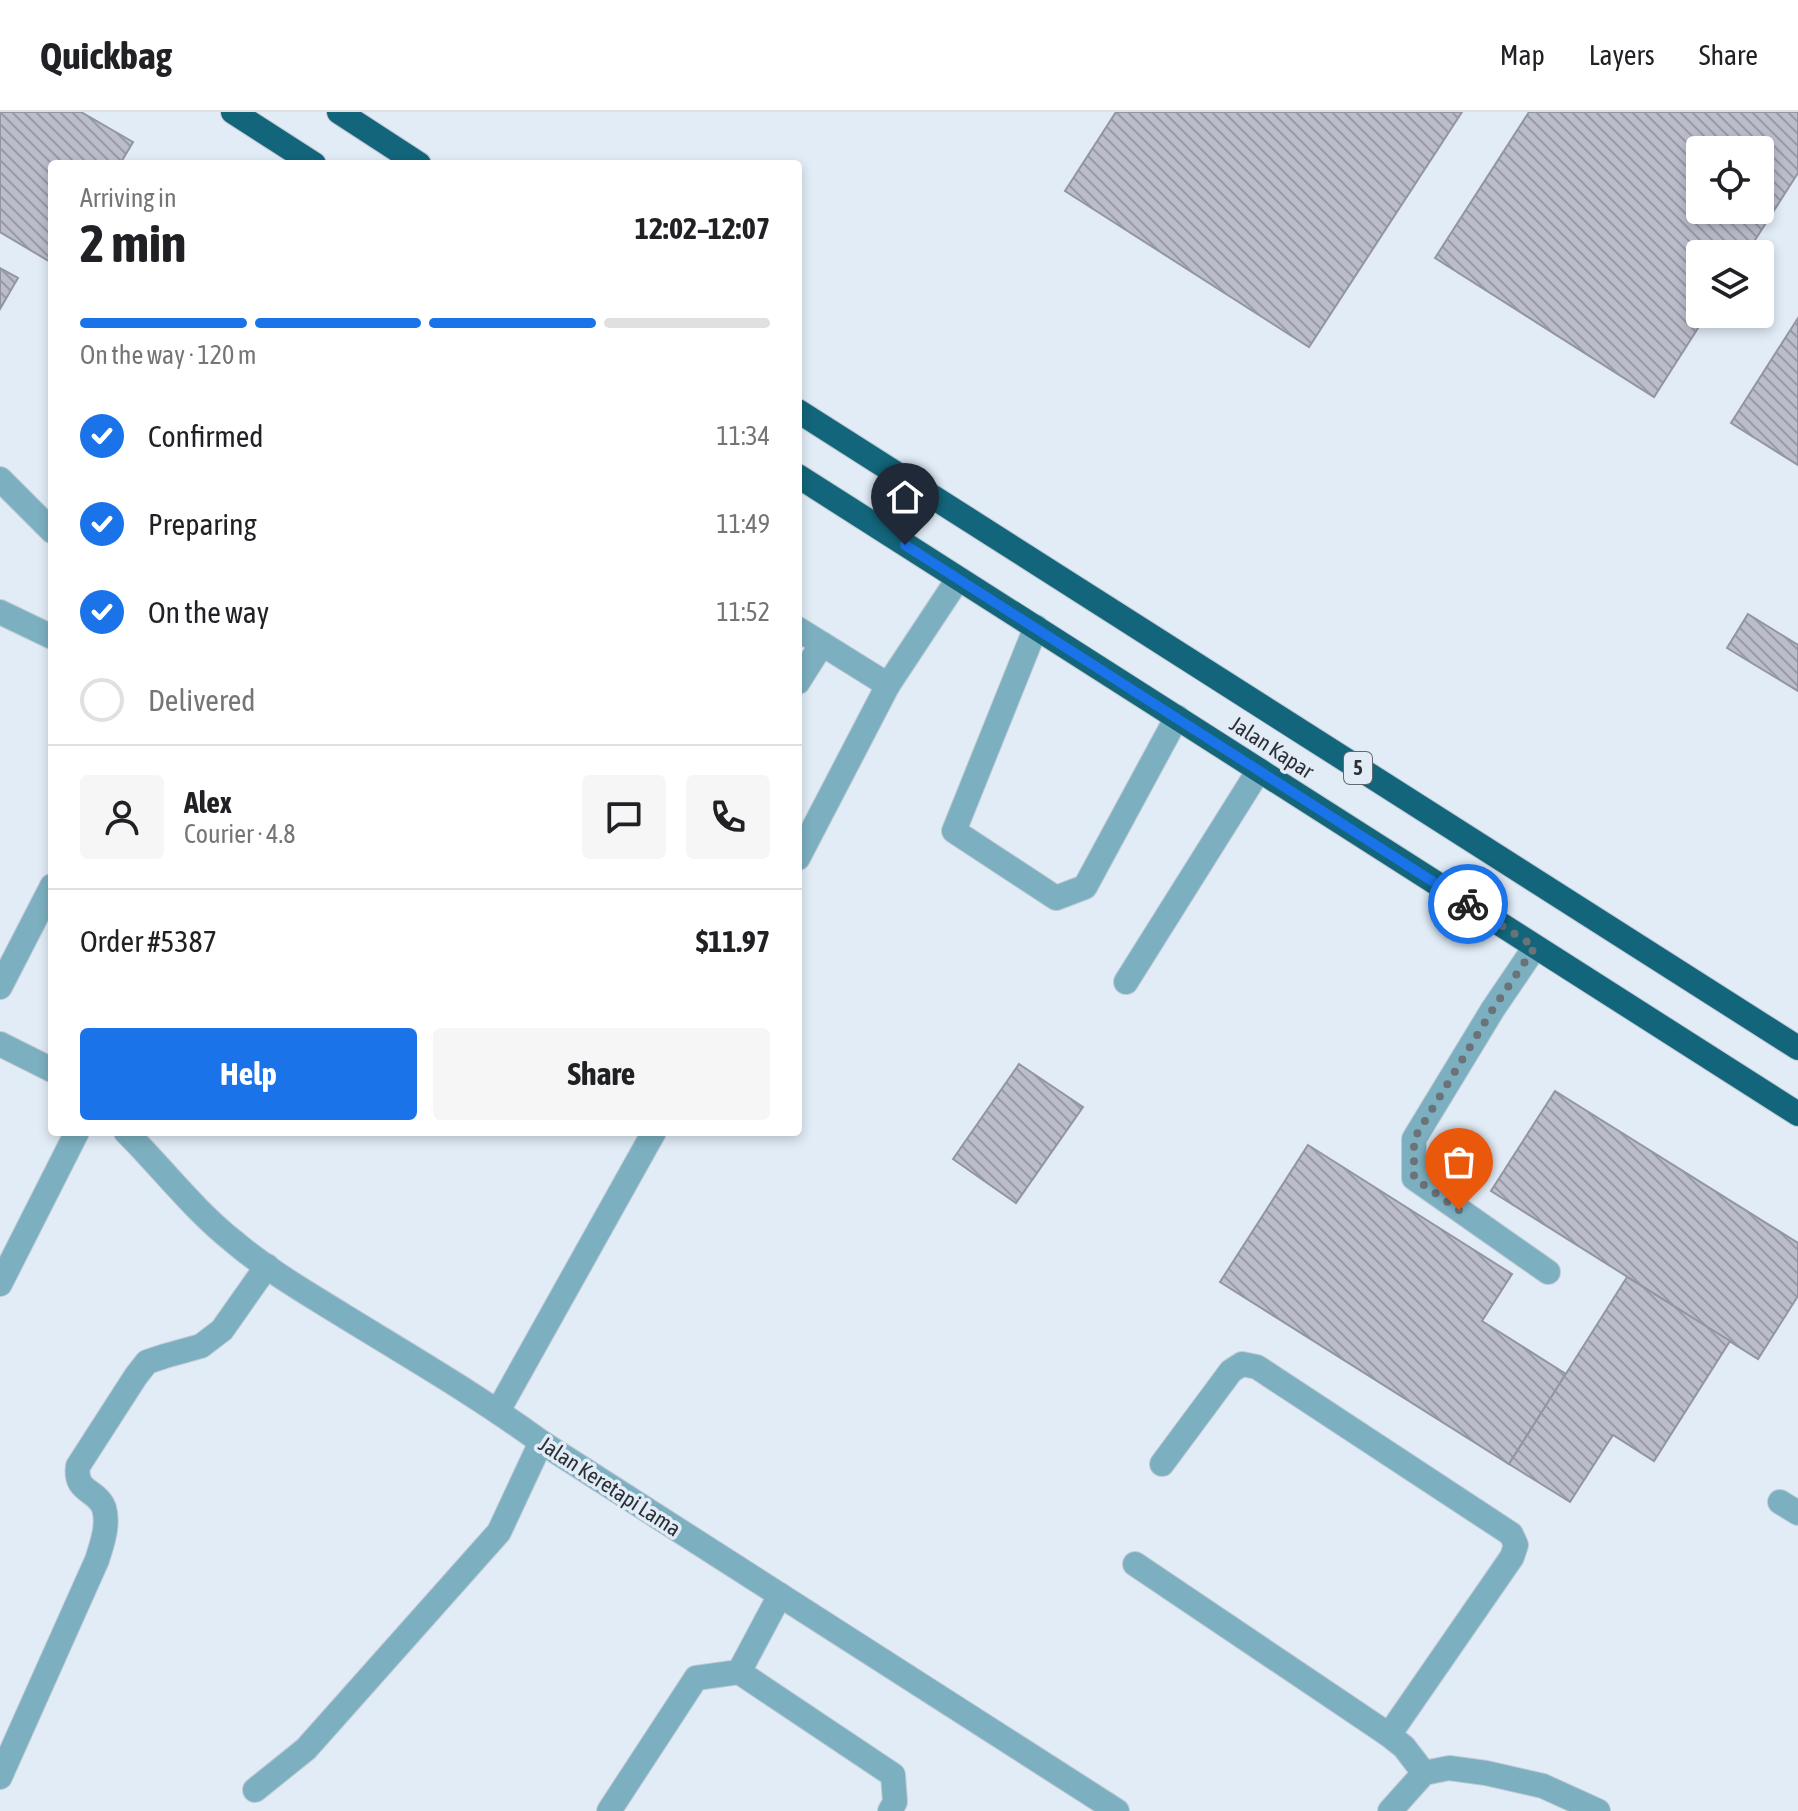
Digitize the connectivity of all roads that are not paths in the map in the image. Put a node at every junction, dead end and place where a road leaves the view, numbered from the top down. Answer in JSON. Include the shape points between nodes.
{"nodes":[{"id":1,"x":233,"y":112,"type":"edge"},
{"id":2,"x":339,"y":112,"type":"edge"},
{"id":3,"x":308,"y":160,"type":"edge"},
{"id":4,"x":413,"y":160,"type":"edge"},
{"id":5,"x":802,"y":414,"type":"edge"},
{"id":6,"x":0,"y":479,"type":"edge"},
{"id":7,"x":802,"y":479,"type":"edge"},
{"id":8,"x":48,"y":527,"type":"edge"},
{"id":9,"x":958,"y":579,"type":"junction"},
{"id":10,"x":0,"y":612,"type":"edge"},
{"id":11,"x":1036,"y":627,"type":"junction"},
{"id":12,"x":802,"y":632,"type":"edge"},
{"id":13,"x":48,"y":635,"type":"edge"},
{"id":14,"x":822,"y":644,"type":"junction"},
{"id":15,"x":802,"y":676,"type":"edge"},
{"id":16,"x":888,"y":685,"type":"junction"},
{"id":17,"x":1177,"y":717,"type":"junction"},
{"id":18,"x":1259,"y":770,"type":"junction"},
{"id":19,"x":802,"y":850,"type":"edge"},
{"id":20,"x":48,"y":894,"type":"edge"},
{"id":21,"x":1535,"y":947,"type":"junction"},
{"id":22,"x":1126,"y":982,"type":"dead end"},
{"id":23,"x":0,"y":987,"type":"edge"},
{"id":24,"x":0,"y":1044,"type":"edge"},
{"id":25,"x":1798,"y":1048,"type":"edge"},
{"id":26,"x":48,"y":1068,"type":"edge"},
{"id":27,"x":1798,"y":1114,"type":"edge"},
{"id":28,"x":75,"y":1136,"type":"edge"},
{"id":29,"x":130,"y":1136,"type":"edge"},
{"id":30,"x":652,"y":1136,"type":"edge"},
{"id":31,"x":267,"y":1266,"type":"junction"},
{"id":32,"x":1548,"y":1272,"type":"dead end"},
{"id":33,"x":0,"y":1284,"type":"edge"},
{"id":34,"x":498,"y":1411,"type":"junction"},
{"id":35,"x":541,"y":1442,"type":"junction"},
{"id":36,"x":1162,"y":1464,"type":"dead end"},
{"id":37,"x":1135,"y":1564,"type":"dead end"},
{"id":38,"x":780,"y":1595,"type":"junction"},
{"id":39,"x":739,"y":1672,"type":"junction"},
{"id":40,"x":1389,"y":1735,"type":"junction"},
{"id":41,"x":1424,"y":1773,"type":"junction"},
{"id":42,"x":0,"y":1777,"type":"edge"},
{"id":43,"x":255,"y":1790,"type":"dead end"},
{"id":44,"x":609,"y":1811,"type":"edge"},
{"id":45,"x":890,"y":1811,"type":"edge"},
{"id":46,"x":1117,"y":1811,"type":"edge"},
{"id":47,"x":1390,"y":1811,"type":"edge"},
{"id":48,"x":1598,"y":1811,"type":"edge"}],
"edges":[{"from":1,"to":3,"type":"highway"},
{"from":2,"to":4,"type":"highway"},
{"from":5,"to":25,"type":"highway","name":"Jalan Kapar","number":"5"},
{"from":6,"to":8,"type":"street"},
{"from":7,"to":9,"type":"highway","name":"Jalan Kapar"},
{"from":9,"to":11,"type":"highway","name":"Jalan Kapar"},
{"from":9,"to":16,"type":"street"},
{"from":10,"to":13,"type":"street"},
{"from":11,"to":17,"type":"highway","name":"Jalan Kapar"},
{"from":11,"to":17,"type":"street","via":[[954,831],[1056,898],[1085,887]]},
{"from":12,"to":14,"type":"street"},
{"from":14,"to":15,"type":"street"},
{"from":14,"to":16,"type":"street"},
{"from":16,"to":19,"type":"street"},
{"from":17,"to":18,"type":"highway","name":"Jalan Kapar"},
{"from":18,"to":21,"type":"highway","name":"Jalan Kapar"},
{"from":18,"to":22,"type":"street"},
{"from":20,"to":23,"type":"street"},
{"from":21,"to":27,"type":"highway","name":"Jalan Kapar"},
{"from":21,"to":32,"type":"street","via":[[1414,1139],[1414,1178]]},
{"from":24,"to":26,"type":"street"},
{"from":28,"to":33,"type":"street"},
{"from":29,"to":31,"type":"street","name":"Jalan Keretapi Lama","via":[[203,1214]]},
{"from":30,"to":34,"type":"street"},
{"from":31,"to":34,"type":"street","name":"Jalan Keretapi Lama"},
{"from":31,"to":42,"type":"street","via":[[222,1330],[201,1346],[147,1362],[78,1466],[82,1487],[103,1506],[103,1543]]},
{"from":34,"to":35,"type":"street","name":"Jalan Keretapi Lama"},
{"from":35,"to":38,"type":"street","name":"Jalan Keretapi Lama"},
{"from":35,"to":43,"type":"street","via":[[499,1532],[306,1749]]},
{"from":36,"to":40,"type":"street","via":[[1231,1371],[1242,1364],[1257,1367],[1511,1534],[1516,1545],[1512,1557]]},
{"from":37,"to":40,"type":"street"},
{"from":38,"to":39,"type":"street"},
{"from":38,"to":46,"type":"street","name":"Jalan Keretapi Lama"},
{"from":39,"to":44,"type":"street","via":[[696,1678]]},
{"from":39,"to":45,"type":"street","via":[[893,1775],[895,1802]]},
{"from":40,"to":41,"type":"street"},
{"from":41,"to":47,"type":"street"},
{"from":41,"to":48,"type":"street","via":[[1449,1768],[1486,1773],[1543,1786]]}]}
